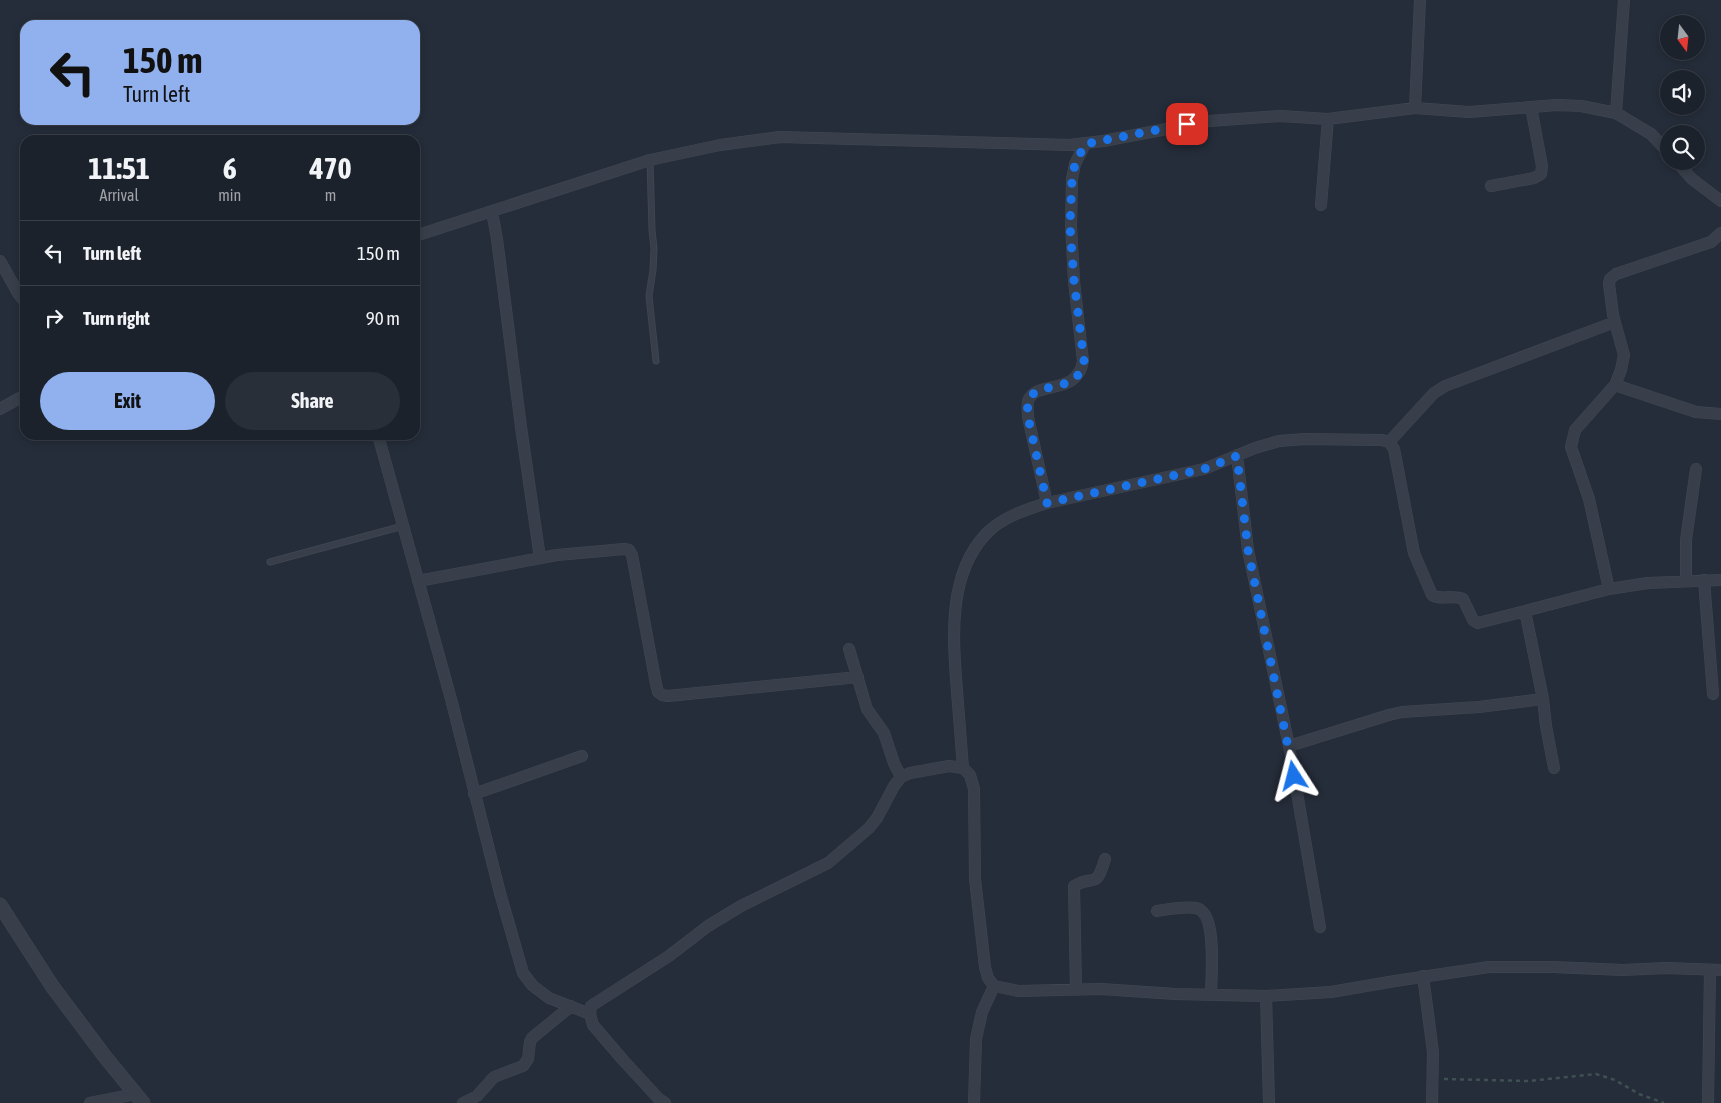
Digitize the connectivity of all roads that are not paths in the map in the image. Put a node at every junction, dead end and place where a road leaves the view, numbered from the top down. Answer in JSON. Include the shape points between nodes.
{"nodes":[{"id":1,"x":1420,"y":0,"type":"edge"},
{"id":2,"x":1624,"y":0,"type":"edge"},
{"id":3,"x":1531,"y":107,"type":"junction"},
{"id":4,"x":1415,"y":108,"type":"junction"},
{"id":5,"x":1616,"y":113,"type":"junction"},
{"id":6,"x":1328,"y":119,"type":"junction"},
{"id":7,"x":1085,"y":144,"type":"junction"},
{"id":8,"x":1660,"y":144,"type":"edge"},
{"id":9,"x":650,"y":160,"type":"junction"},
{"id":10,"x":1684,"y":170,"type":"edge"},
{"id":11,"x":1491,"y":186,"type":"dead end"},
{"id":12,"x":1721,"y":201,"type":"edge"},
{"id":13,"x":1321,"y":205,"type":"dead end"},
{"id":14,"x":492,"y":212,"type":"junction"},
{"id":15,"x":1721,"y":233,"type":"edge"},
{"id":16,"x":420,"y":234,"type":"edge"},
{"id":17,"x":0,"y":261,"type":"edge"},
{"id":18,"x":20,"y":296,"type":"edge"},
{"id":19,"x":1615,"y":322,"type":"junction"},
{"id":20,"x":656,"y":360,"type":"dead end"},
{"id":21,"x":1615,"y":386,"type":"junction"},
{"id":22,"x":20,"y":398,"type":"edge"},
{"id":23,"x":0,"y":409,"type":"edge"},
{"id":24,"x":1721,"y":414,"type":"edge"},
{"id":25,"x":379,"y":440,"type":"edge"},
{"id":26,"x":1389,"y":442,"type":"junction"},
{"id":27,"x":1237,"y":456,"type":"junction"},
{"id":28,"x":1696,"y":468,"type":"dead end"},
{"id":29,"x":1047,"y":503,"type":"junction"},
{"id":30,"x":403,"y":526,"type":"junction"},
{"id":31,"x":540,"y":558,"type":"junction"},
{"id":32,"x":270,"y":562,"type":"dead end"},
{"id":33,"x":1704,"y":580,"type":"junction"},
{"id":34,"x":1721,"y":580,"type":"edge"},
{"id":35,"x":1686,"y":581,"type":"junction"},
{"id":36,"x":418,"y":582,"type":"junction"},
{"id":37,"x":1609,"y":589,"type":"junction"},
{"id":38,"x":1525,"y":611,"type":"junction"},
{"id":39,"x":849,"y":649,"type":"dead end"},
{"id":40,"x":858,"y":677,"type":"junction"},
{"id":41,"x":1713,"y":694,"type":"dead end"},
{"id":42,"x":1544,"y":699,"type":"junction"},
{"id":43,"x":1289,"y":746,"type":"junction"},
{"id":44,"x":582,"y":756,"type":"dead end"},
{"id":45,"x":963,"y":768,"type":"junction"},
{"id":46,"x":1554,"y":768,"type":"dead end"},
{"id":47,"x":901,"y":777,"type":"junction"},
{"id":48,"x":474,"y":794,"type":"junction"},
{"id":49,"x":1105,"y":859,"type":"dead end"},
{"id":50,"x":0,"y":905,"type":"edge"},
{"id":51,"x":1157,"y":911,"type":"dead end"},
{"id":52,"x":1320,"y":927,"type":"dead end"},
{"id":53,"x":1715,"y":970,"type":"edge"},
{"id":54,"x":1423,"y":976,"type":"junction"},
{"id":55,"x":994,"y":986,"type":"junction"},
{"id":56,"x":1076,"y":990,"type":"junction"},
{"id":57,"x":1211,"y":995,"type":"junction"},
{"id":58,"x":1266,"y":996,"type":"junction"},
{"id":59,"x":571,"y":1006,"type":"junction"},
{"id":60,"x":590,"y":1014,"type":"junction"},
{"id":61,"x":140,"y":1098,"type":"edge"},
{"id":62,"x":90,"y":1103,"type":"edge"},
{"id":63,"x":463,"y":1103,"type":"edge"},
{"id":64,"x":665,"y":1103,"type":"edge"},
{"id":65,"x":974,"y":1103,"type":"edge"},
{"id":66,"x":1269,"y":1103,"type":"edge"},
{"id":67,"x":1432,"y":1103,"type":"edge"},
{"id":68,"x":1708,"y":1103,"type":"edge"}],
"edges":[{"from":1,"to":4,"type":"street"},
{"from":2,"to":5,"type":"street"},
{"from":3,"to":4,"type":"street","via":[[1469,112]]},
{"from":3,"to":5,"type":"street","via":[[1581,106]]},
{"from":3,"to":11,"type":"street","via":[[1541,174]]},
{"from":4,"to":6,"type":"street"},
{"from":5,"to":8,"type":"street","via":[[1651,134]]},
{"from":6,"to":7,"type":"street","via":[[1280,116],[1209,121]]},
{"from":6,"to":13,"type":"street"},
{"from":7,"to":9,"type":"street","via":[[780,137],[720,145]]},
{"from":7,"to":29,"type":"street","via":[[1072,179],[1070,226],[1084,361],[1078,376],[1072,381],[1037,392],[1028,402],[1028,417]]},
{"from":9,"to":14,"type":"street"},
{"from":9,"to":20,"type":"lane","via":[[654,249],[650,296]]},
{"from":10,"to":12,"type":"street"},
{"from":14,"to":16,"type":"street"},
{"from":14,"to":31,"type":"street"},
{"from":15,"to":19,"type":"street","via":[[1710,242],[1616,274],[1610,279]]},
{"from":17,"to":18,"type":"street"},
{"from":19,"to":21,"type":"street","via":[[1624,355]]},
{"from":19,"to":26,"type":"street","via":[[1445,386],[1434,393]]},
{"from":21,"to":24,"type":"street","via":[[1696,412]]},
{"from":21,"to":37,"type":"street","via":[[1575,430],[1571,442],[1589,498]]},
{"from":22,"to":23,"type":"street"},
{"from":25,"to":30,"type":"street"},
{"from":26,"to":27,"type":"street","via":[[1279,441]]},
{"from":26,"to":38,"type":"street","via":[[1394,449],[1414,553],[1432,596],[1463,599],[1473,620],[1478,623]]},
{"from":27,"to":29,"type":"street","via":[[1204,469]]},
{"from":27,"to":43,"type":"street","via":[[1248,550]]},
{"from":28,"to":35,"type":"street","via":[[1686,540]]},
{"from":29,"to":45,"type":"street","via":[[1003,520],[986,534],[968,560],[961,579],[953,631]]},
{"from":30,"to":32,"type":"lane"},
{"from":30,"to":36,"type":"street"},
{"from":31,"to":36,"type":"street"},
{"from":31,"to":40,"type":"street","via":[[629,550],[634,562],[656,684],[662,695],[697,695]]},
{"from":33,"to":34,"type":"street"},
{"from":33,"to":35,"type":"street"},
{"from":33,"to":41,"type":"street"},
{"from":35,"to":37,"type":"street"},
{"from":36,"to":48,"type":"street"},
{"from":37,"to":38,"type":"street"},
{"from":38,"to":42,"type":"street"},
{"from":39,"to":40,"type":"street"},
{"from":40,"to":47,"type":"street","via":[[867,709],[881,728]]},
{"from":42,"to":43,"type":"street","via":[[1402,712]]},
{"from":42,"to":46,"type":"street"},
{"from":43,"to":52,"type":"street"},
{"from":44,"to":48,"type":"street"},
{"from":45,"to":47,"type":"street","via":[[949,766]]},
{"from":45,"to":55,"type":"street","via":[[970,775],[974,788],[976,899],[985,967]]},
{"from":47,"to":60,"type":"street","via":[[877,818],[845,850],[708,926],[669,956],[601,998],[592,1006]]},
{"from":48,"to":59,"type":"street","via":[[523,973],[549,998]]},
{"from":49,"to":56,"type":"street","via":[[1097,880],[1074,886]]},
{"from":50,"to":61,"type":"street","via":[[52,986]]},
{"from":51,"to":57,"type":"street","via":[[1198,908],[1206,915],[1210,926]]},
{"from":53,"to":54,"type":"street","via":[[1510,966]]},
{"from":53,"to":68,"type":"street"},
{"from":54,"to":58,"type":"street","via":[[1331,992]]},
{"from":54,"to":67,"type":"street","via":[[1433,1052]]},
{"from":55,"to":56,"type":"street","via":[[1018,991]]},
{"from":55,"to":65,"type":"street","via":[[982,1012],[976,1039]]},
{"from":56,"to":57,"type":"street"},
{"from":57,"to":58,"type":"street"},
{"from":58,"to":66,"type":"street"},
{"from":59,"to":60,"type":"street"},
{"from":59,"to":63,"type":"street","via":[[532,1038],[528,1059],[523,1066],[494,1077],[477,1096]]},
{"from":60,"to":64,"type":"street","via":[[594,1025],[623,1060]]},
{"from":61,"to":62,"type":"street"}]}
